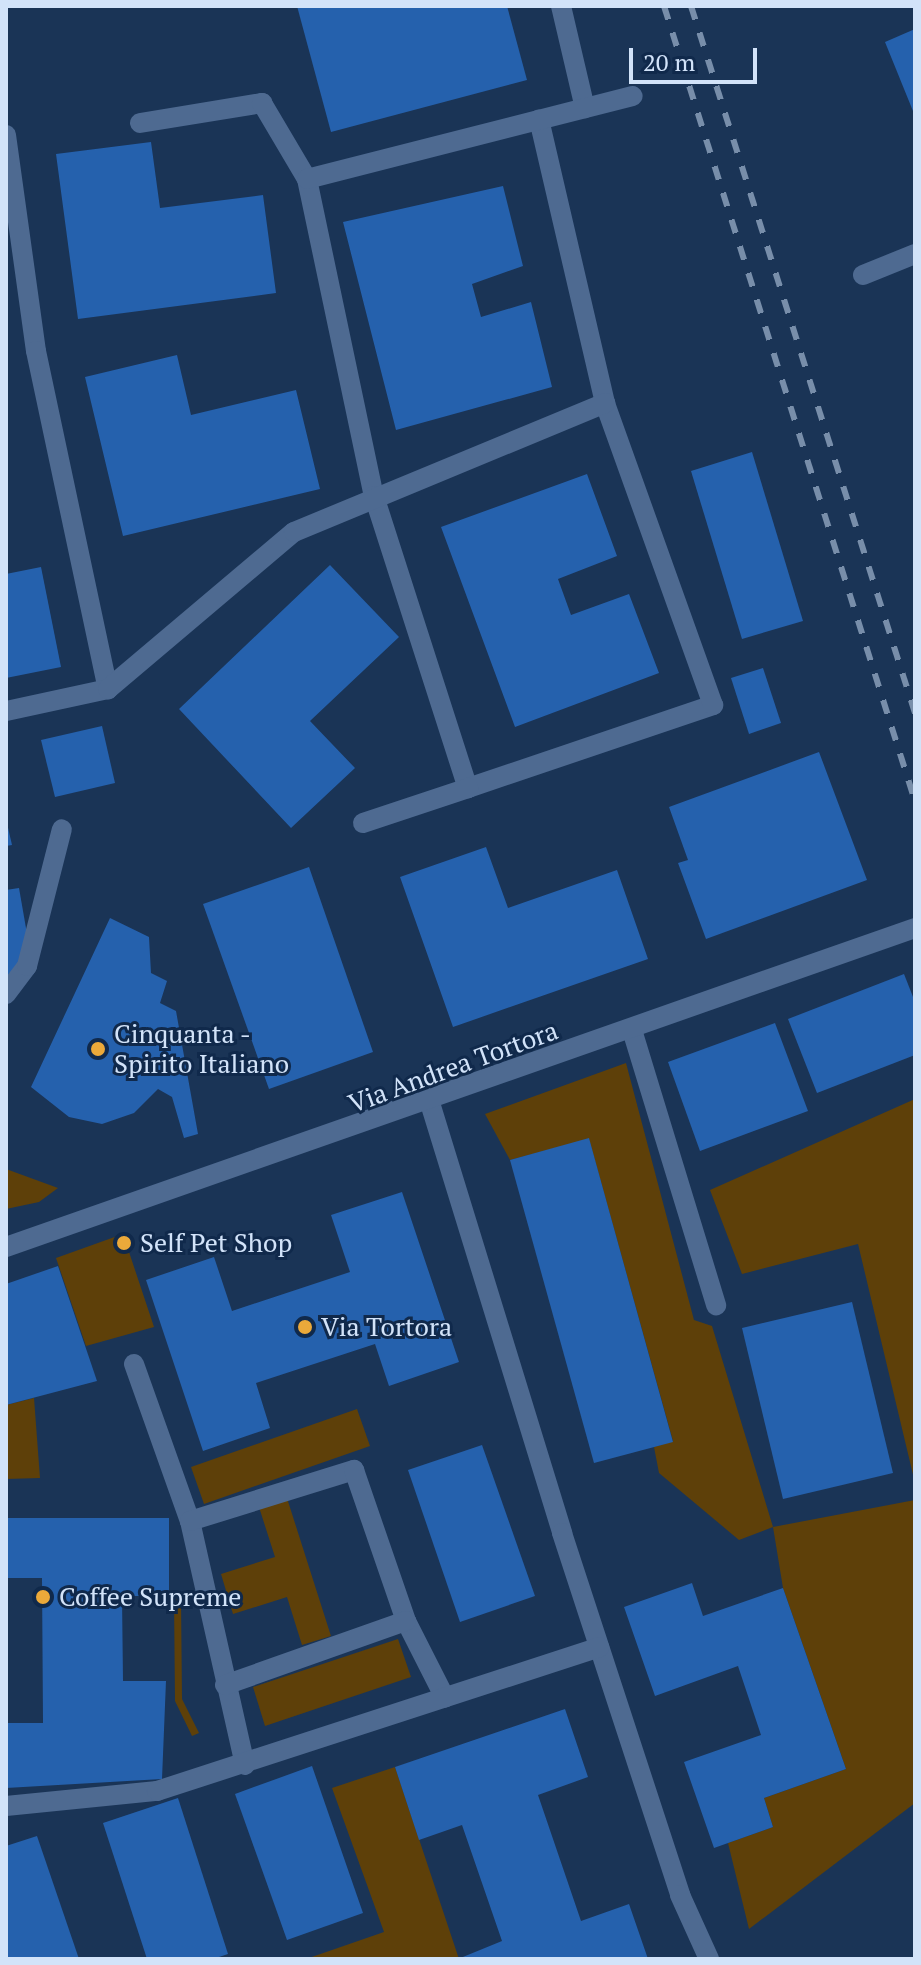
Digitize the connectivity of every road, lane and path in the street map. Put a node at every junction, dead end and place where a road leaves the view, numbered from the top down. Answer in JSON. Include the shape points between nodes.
{"nodes":[{"id":1,"x":561,"y":6,"type":"edge"},
{"id":2,"x":633,"y":96,"type":"dead end"},
{"id":3,"x":585,"y":108,"type":"junction"},
{"id":4,"x":539,"y":120,"type":"junction"},
{"id":5,"x":140,"y":123,"type":"dead end"},
{"id":6,"x":6,"y":135,"type":"edge"},
{"id":7,"x":307,"y":179,"type":"junction"},
{"id":8,"x":915,"y":254,"type":"edge"},
{"id":9,"x":863,"y":275,"type":"dead end"},
{"id":10,"x":605,"y":403,"type":"junction"},
{"id":11,"x":374,"y":496,"type":"junction"},
{"id":12,"x":108,"y":689,"type":"junction"},
{"id":13,"x":6,"y":711,"type":"edge"},
{"id":14,"x":468,"y":788,"type":"junction"},
{"id":15,"x":363,"y":823,"type":"dead end"},
{"id":16,"x":62,"y":829,"type":"dead end"},
{"id":17,"x":915,"y":928,"type":"edge"},
{"id":18,"x":6,"y":994,"type":"edge"},
{"id":19,"x":632,"y":1030,"type":"junction"},
{"id":20,"x":430,"y":1103,"type":"junction"},
{"id":21,"x":6,"y":1247,"type":"edge"},
{"id":22,"x":716,"y":1305,"type":"dead end"},
{"id":23,"x":134,"y":1364,"type":"dead end"},
{"id":24,"x":190,"y":1521,"type":"junction"},
{"id":25,"x":406,"y":1621,"type":"junction"},
{"id":26,"x":599,"y":1647,"type":"junction"},
{"id":27,"x":225,"y":1685,"type":"junction"},
{"id":28,"x":445,"y":1698,"type":"junction"},
{"id":29,"x":245,"y":1765,"type":"junction"},
{"id":30,"x":6,"y":1806,"type":"edge"},
{"id":31,"x":709,"y":1959,"type":"edge"}],
"edges":[{"from":1,"to":3,"type":"street"},
{"from":2,"to":3,"type":"street"},
{"from":3,"to":4,"type":"street"},
{"from":4,"to":7,"type":"street"},
{"from":4,"to":10,"type":"street"},
{"from":5,"to":7,"type":"street","via":[[262,103]]},
{"from":6,"to":12,"type":"street","via":[[36,351]]},
{"from":7,"to":11,"type":"street"},
{"from":8,"to":9,"type":"street"},
{"from":10,"to":11,"type":"street"},
{"from":10,"to":14,"type":"street","via":[[713,705]]},
{"from":11,"to":12,"type":"street","via":[[294,532]]},
{"from":11,"to":14,"type":"street"},
{"from":12,"to":13,"type":"street"},
{"from":14,"to":15,"type":"street"},
{"from":16,"to":18,"type":"street","via":[[27,966]]},
{"from":17,"to":19,"type":"street","name":"Via Andrea Tortora"},
{"from":19,"to":20,"type":"street","name":"Via Andrea Tortora"},
{"from":19,"to":22,"type":"street"},
{"from":20,"to":21,"type":"street","name":"Via Andrea Tortora"},
{"from":20,"to":26,"type":"street"},
{"from":23,"to":24,"type":"street"},
{"from":24,"to":25,"type":"street","via":[[354,1470]]},
{"from":24,"to":27,"type":"street"},
{"from":25,"to":27,"type":"street"},
{"from":25,"to":28,"type":"street"},
{"from":26,"to":28,"type":"street"},
{"from":26,"to":31,"type":"street","via":[[680,1895]]},
{"from":27,"to":29,"type":"street"},
{"from":28,"to":29,"type":"street"},
{"from":29,"to":30,"type":"street","via":[[157,1791]]}]}
